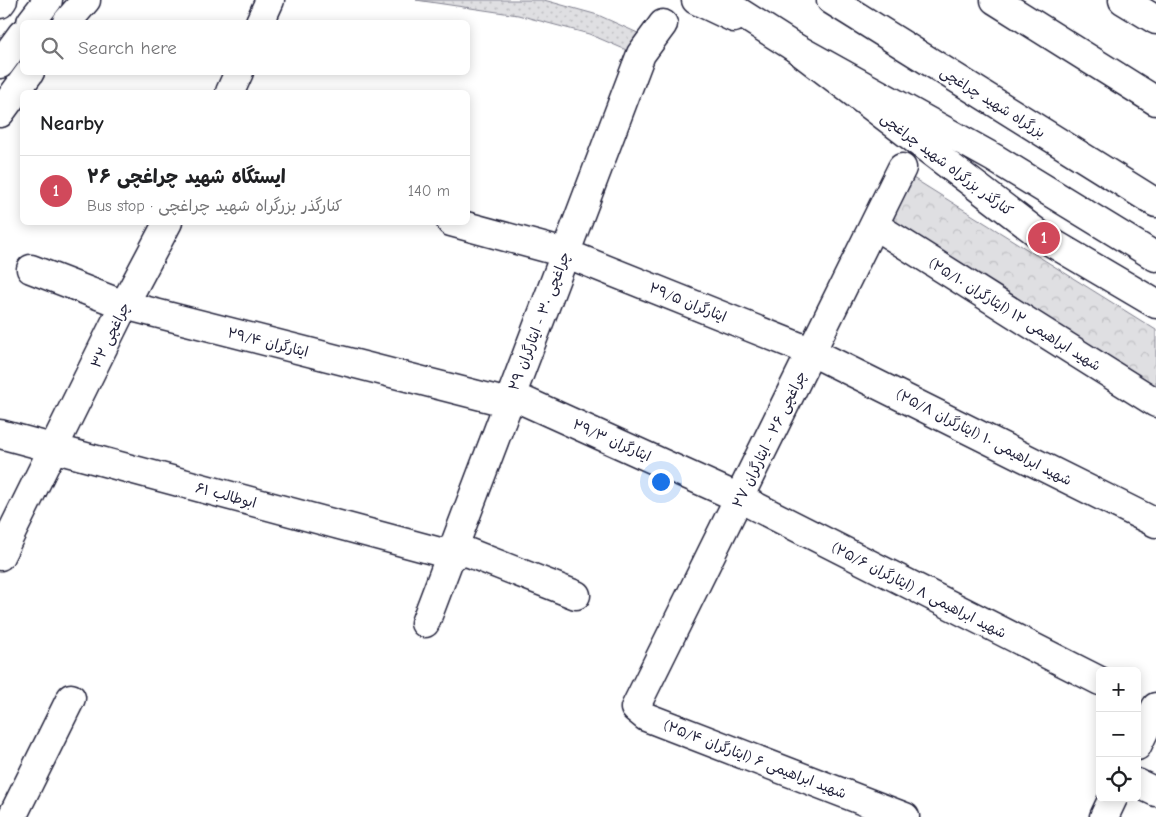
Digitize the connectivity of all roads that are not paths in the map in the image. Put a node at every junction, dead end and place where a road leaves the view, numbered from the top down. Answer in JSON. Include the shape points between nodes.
{"nodes":[{"id":1,"x":3,"y":0,"type":"edge"},
{"id":2,"x":48,"y":0,"type":"edge"},
{"id":3,"x":86,"y":0,"type":"edge"},
{"id":4,"x":270,"y":0,"type":"edge"},
{"id":5,"x":696,"y":0,"type":"edge"},
{"id":6,"x":720,"y":0,"type":"edge"},
{"id":7,"x":830,"y":0,"type":"edge"},
{"id":8,"x":994,"y":0,"type":"edge"},
{"id":9,"x":1123,"y":0,"type":"edge"},
{"id":10,"x":0,"y":4,"type":"edge"},
{"id":11,"x":33,"y":20,"type":"edge"},
{"id":12,"x":69,"y":20,"type":"edge"},
{"id":13,"x":261,"y":20,"type":"edge"},
{"id":14,"x":1156,"y":20,"type":"edge"},
{"id":15,"x":663,"y":24,"type":"dead end"},
{"id":16,"x":20,"y":37,"type":"edge"},
{"id":17,"x":794,"y":46,"type":"junction"},
{"id":18,"x":0,"y":64,"type":"edge"},
{"id":19,"x":28,"y":75,"type":"edge"},
{"id":20,"x":238,"y":75,"type":"edge"},
{"id":21,"x":231,"y":90,"type":"edge"},
{"id":22,"x":1156,"y":101,"type":"edge"},
{"id":23,"x":0,"y":113,"type":"edge"},
{"id":24,"x":902,"y":168,"type":"dead end"},
{"id":25,"x":1156,"y":203,"type":"edge"},
{"id":26,"x":166,"y":225,"type":"edge"},
{"id":27,"x":462,"y":225,"type":"edge"},
{"id":28,"x":874,"y":226,"type":"junction"},
{"id":29,"x":565,"y":253,"type":"junction"},
{"id":30,"x":1156,"y":257,"type":"edge"},
{"id":31,"x":31,"y":269,"type":"dead end"},
{"id":32,"x":1156,"y":304,"type":"edge"},
{"id":33,"x":124,"y":305,"type":"junction"},
{"id":34,"x":812,"y":352,"type":"junction"},
{"id":35,"x":510,"y":399,"type":"junction"},
{"id":36,"x":1156,"y":403,"type":"edge"},
{"id":37,"x":0,"y":434,"type":"edge"},
{"id":38,"x":54,"y":449,"type":"junction"},
{"id":39,"x":739,"y":498,"type":"junction"},
{"id":40,"x":1156,"y":523,"type":"edge"},
{"id":41,"x":451,"y":555,"type":"junction"},
{"id":42,"x":0,"y":556,"type":"edge"},
{"id":43,"x":576,"y":595,"type":"dead end"},
{"id":44,"x":425,"y":623,"type":"dead end"},
{"id":45,"x":1096,"y":679,"type":"edge"},
{"id":46,"x":71,"y":698,"type":"dead end"},
{"id":47,"x":1149,"y":706,"type":"edge"},
{"id":48,"x":635,"y":708,"type":"joint"},
{"id":49,"x":1141,"y":733,"type":"edge"},
{"id":50,"x":1141,"y":785,"type":"edge"},
{"id":51,"x":1156,"y":792,"type":"edge"},
{"id":52,"x":1111,"y":802,"type":"edge"},
{"id":53,"x":12,"y":817,"type":"edge"},
{"id":54,"x":905,"y":817,"type":"edge"},
{"id":55,"x":1104,"y":817,"type":"edge"}],
"edges":[{"from":1,"to":10,"type":"main road"},
{"from":2,"to":11,"type":"main road"},
{"from":3,"to":12,"type":"main road"},
{"from":4,"to":13,"type":"main road"},
{"from":5,"to":17,"type":"main road"},
{"from":6,"to":17,"type":"main road"},
{"from":7,"to":25,"type":"main road","name":"بزرگراه شهید چراغچی"},
{"from":8,"to":22,"type":"main road"},
{"from":9,"to":14,"type":"main road"},
{"from":15,"to":29,"type":"main road","name":"چراغچی ۳۰ - ایثارگران ۲۹","via":[[641,54]]},
{"from":16,"to":18,"type":"main road"},
{"from":17,"to":30,"type":"main road","via":[[994,158]]},
{"from":17,"to":32,"type":"main road","name":"کنارگذر بزرگراه شهید چراغچی","via":[[1044,238]]},
{"from":19,"to":23,"type":"main road"},
{"from":20,"to":21,"type":"main road"},
{"from":24,"to":28,"type":"main road","name":"چراغچی ۲۶ - ایثارگران ۲۷"},
{"from":26,"to":33,"type":"main road","name":"چراغچی ۳۲"},
{"from":27,"to":29,"type":"main road","name":"ایثارگران ۲۹/۵"},
{"from":28,"to":34,"type":"main road","name":"چراغچی ۲۶ - ایثارگران ۲۷"},
{"from":28,"to":36,"type":"main road","name":"شهید ابراهیمی ۱۲ (ایثارگران ۲۵/۱۰)"},
{"from":29,"to":34,"type":"main road","name":"ایثارگران ۲۹/۵"},
{"from":29,"to":35,"type":"main road","name":"چراغچی ۳۰ - ایثارگران ۲۹"},
{"from":31,"to":33,"type":"main road","name":"ایثارگران ۲۹/۴"},
{"from":33,"to":35,"type":"main road","name":"ایثارگران ۲۹/۴"},
{"from":33,"to":38,"type":"main road","name":"چراغچی ۳۲"},
{"from":34,"to":39,"type":"main road","name":"چراغچی ۲۶ - ایثارگران ۲۷"},
{"from":34,"to":40,"type":"main road","name":"شهید ابراهیمی ۱۰ (ایثارگران ۲۵/۸)"},
{"from":35,"to":39,"type":"main road","name":"ایثارگران ۲۹/۳"},
{"from":35,"to":41,"type":"main road","name":"چراغچی ۳۰ - ایثارگران ۲۹"},
{"from":37,"to":38,"type":"main road","name":"ابوطالب ۶۱"},
{"from":38,"to":41,"type":"main road","name":"ابوطالب ۶۱"},
{"from":38,"to":42,"type":"main road","name":"چراغچی ۳۲"},
{"from":39,"to":45,"type":"main road","name":"شهید ابراهیمی ۸ (ایثارگران ۲۵/۶)"},
{"from":39,"to":48,"type":"main road","name":"چراغچی ۲۶ - ایثارگران ۲۷"},
{"from":41,"to":43,"type":"main road","name":"ابوطالب ۶۱","via":[[467,552]]},
{"from":41,"to":44,"type":"main road","name":"چراغچی ۳۰ - ایثارگران ۲۹"},
{"from":46,"to":53,"type":"main road"},
{"from":47,"to":49,"type":"main road"},
{"from":48,"to":54,"type":"main road","name":"شهید ابراهیمی ۶ (ایثارگران ۲۵/۴)","via":[[646,717]]},
{"from":50,"to":51,"type":"main road"},
{"from":52,"to":55,"type":"main road"}]}
